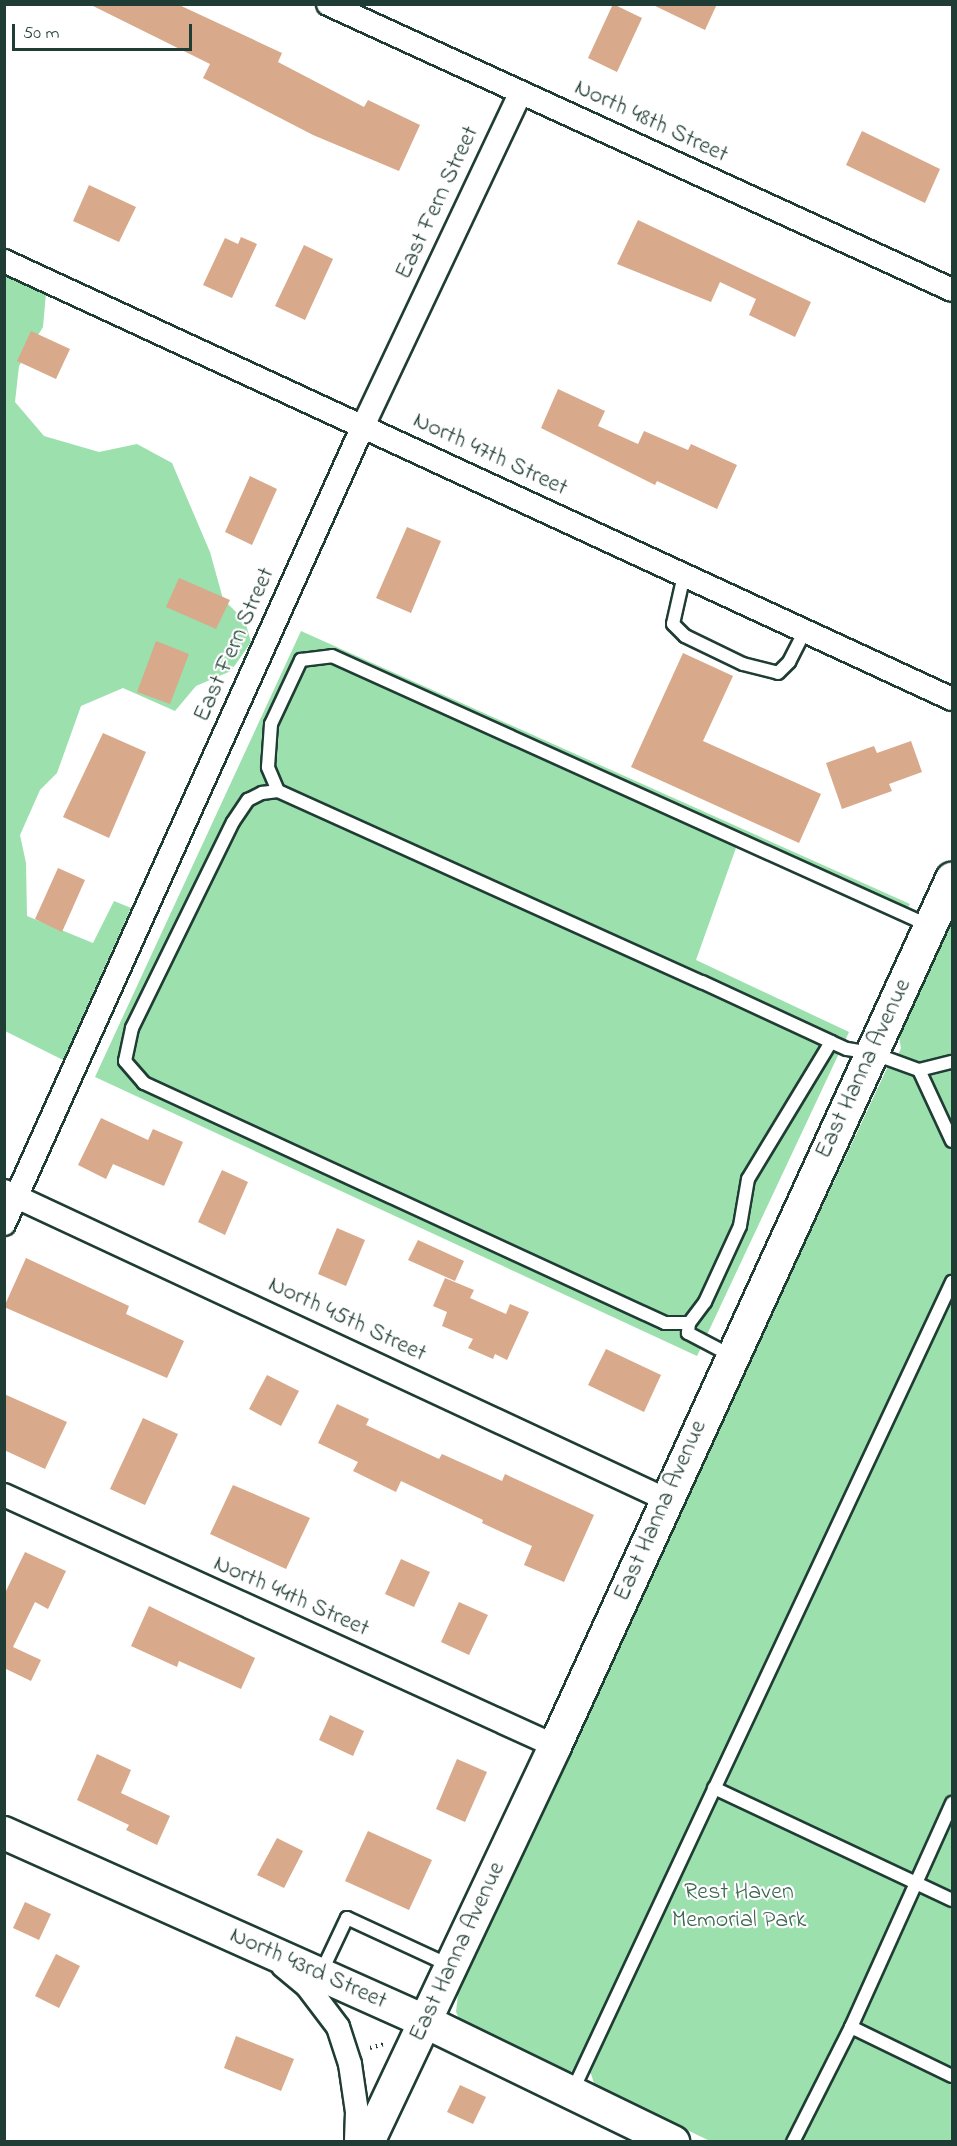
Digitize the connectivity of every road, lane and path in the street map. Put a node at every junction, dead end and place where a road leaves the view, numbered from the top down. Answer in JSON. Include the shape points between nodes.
{"nodes":[{"id":1,"x":328,"y":4,"type":"edge"},
{"id":2,"x":521,"y":92,"type":"junction"},
{"id":3,"x":4,"y":261,"type":"edge"},
{"id":4,"x":952,"y":290,"type":"edge"},
{"id":5,"x":363,"y":426,"type":"junction"},
{"id":6,"x":684,"y":575,"type":"junction"},
{"id":7,"x":805,"y":630,"type":"junction"},
{"id":8,"x":952,"y":699,"type":"edge"},
{"id":9,"x":278,"y":791,"type":"junction"},
{"id":10,"x":952,"y":879,"type":"edge"},
{"id":11,"x":931,"y":926,"type":"junction"},
{"id":12,"x":831,"y":1042,"type":"junction"},
{"id":13,"x":872,"y":1053,"type":"junction"},
{"id":14,"x":952,"y":1062,"type":"edge"},
{"id":15,"x":919,"y":1070,"type":"junction"},
{"id":16,"x":952,"y":1141,"type":"edge"},
{"id":17,"x":11,"y":1193,"type":"edge"},
{"id":18,"x":4,"y":1224,"type":"edge"},
{"id":19,"x":952,"y":1282,"type":"edge"},
{"id":20,"x":689,"y":1323,"type":"junction"},
{"id":21,"x":732,"y":1356,"type":"junction"},
{"id":22,"x":4,"y":1495,"type":"edge"},
{"id":23,"x":665,"y":1499,"type":"junction"},
{"id":24,"x":555,"y":1746,"type":"junction"},
{"id":25,"x":714,"y":1788,"type":"junction"},
{"id":26,"x":952,"y":1803,"type":"edge"},
{"id":27,"x":4,"y":1833,"type":"edge"},
{"id":28,"x":916,"y":1883,"type":"junction"},
{"id":29,"x":952,"y":1900,"type":"edge"},
{"id":30,"x":261,"y":1948,"type":"junction"},
{"id":31,"x":452,"y":1967,"type":"junction"},
{"id":32,"x":320,"y":1975,"type":"junction"},
{"id":33,"x":426,"y":2022,"type":"junction"},
{"id":34,"x":851,"y":2027,"type":"junction"},
{"id":35,"x":952,"y":2076,"type":"edge"},
{"id":36,"x":572,"y":2093,"type":"junction"},
{"id":37,"x":356,"y":2142,"type":"edge"},
{"id":38,"x":368,"y":2142,"type":"edge"},
{"id":39,"x":673,"y":2142,"type":"edge"},
{"id":40,"x":793,"y":2142,"type":"edge"}],
"edges":[{"from":1,"to":2,"type":"street","name":"North 48th Street"},
{"from":2,"to":4,"type":"street","name":"North 48th Street"},
{"from":2,"to":5,"type":"street","name":"East Fern Street"},
{"from":3,"to":5,"type":"street","name":"North 47th Street"},
{"from":5,"to":6,"type":"street","name":"North 47th Street"},
{"from":5,"to":17,"type":"street","name":"East Fern Street"},
{"from":6,"to":7,"type":"street","name":"North 47th Street"},
{"from":6,"to":7,"type":"lane","via":[[673,624],[685,636],[743,664],[778,673],[789,662]]},
{"from":7,"to":8,"type":"street","name":"North 47th Street"},
{"from":9,"to":11,"type":"lane","via":[[268,767],[272,724],[301,660],[332,656]]},
{"from":9,"to":12,"type":"lane"},
{"from":9,"to":20,"type":"lane","via":[[248,800],[233,822],[132,1028],[125,1061],[144,1083],[665,1323]]},
{"from":10,"to":11,"type":"street","name":"East Hanna Avenue"},
{"from":11,"to":13,"type":"street","name":"East Hanna Avenue"},
{"from":12,"to":13,"type":"lane"},
{"from":12,"to":20,"type":"lane","via":[[748,1179],[740,1226],[705,1302]]},
{"from":13,"to":15,"type":"lane"},
{"from":13,"to":21,"type":"street","name":"East Hanna Avenue"},
{"from":14,"to":15,"type":"lane"},
{"from":15,"to":16,"type":"lane"},
{"from":17,"to":18,"type":"street","name":"East Fern Street"},
{"from":17,"to":23,"type":"street","name":"North 45th Street"},
{"from":19,"to":25,"type":"lane"},
{"from":20,"to":21,"type":"lane","via":[[688,1333]]},
{"from":21,"to":23,"type":"street","name":"East Hanna Avenue"},
{"from":22,"to":24,"type":"street","name":"North 44th Street"},
{"from":23,"to":24,"type":"street","name":"East Hanna Avenue"},
{"from":24,"to":31,"type":"street","name":"East Hanna Avenue"},
{"from":25,"to":28,"type":"lane"},
{"from":25,"to":36,"type":"lane"},
{"from":26,"to":28,"type":"lane"},
{"from":27,"to":30,"type":"street","name":"North 43rd Street"},
{"from":28,"to":29,"type":"lane"},
{"from":28,"to":34,"type":"lane"},
{"from":30,"to":32,"type":"street","name":"North 43rd Street"},
{"from":30,"to":37,"type":"street","via":[[307,1986],[338,2027],[350,2064],[357,2112]]},
{"from":31,"to":32,"type":"lane","via":[[347,1918]]},
{"from":31,"to":33,"type":"street","name":"East Hanna Avenue"},
{"from":32,"to":33,"type":"street","name":"North 43rd Street"},
{"from":33,"to":36,"type":"street","name":"North 43rd Street"},
{"from":33,"to":38,"type":"street","name":"East Hanna Avenue"},
{"from":34,"to":35,"type":"lane"},
{"from":34,"to":40,"type":"lane"},
{"from":36,"to":39,"type":"street","name":"North 43rd Street"}]}
